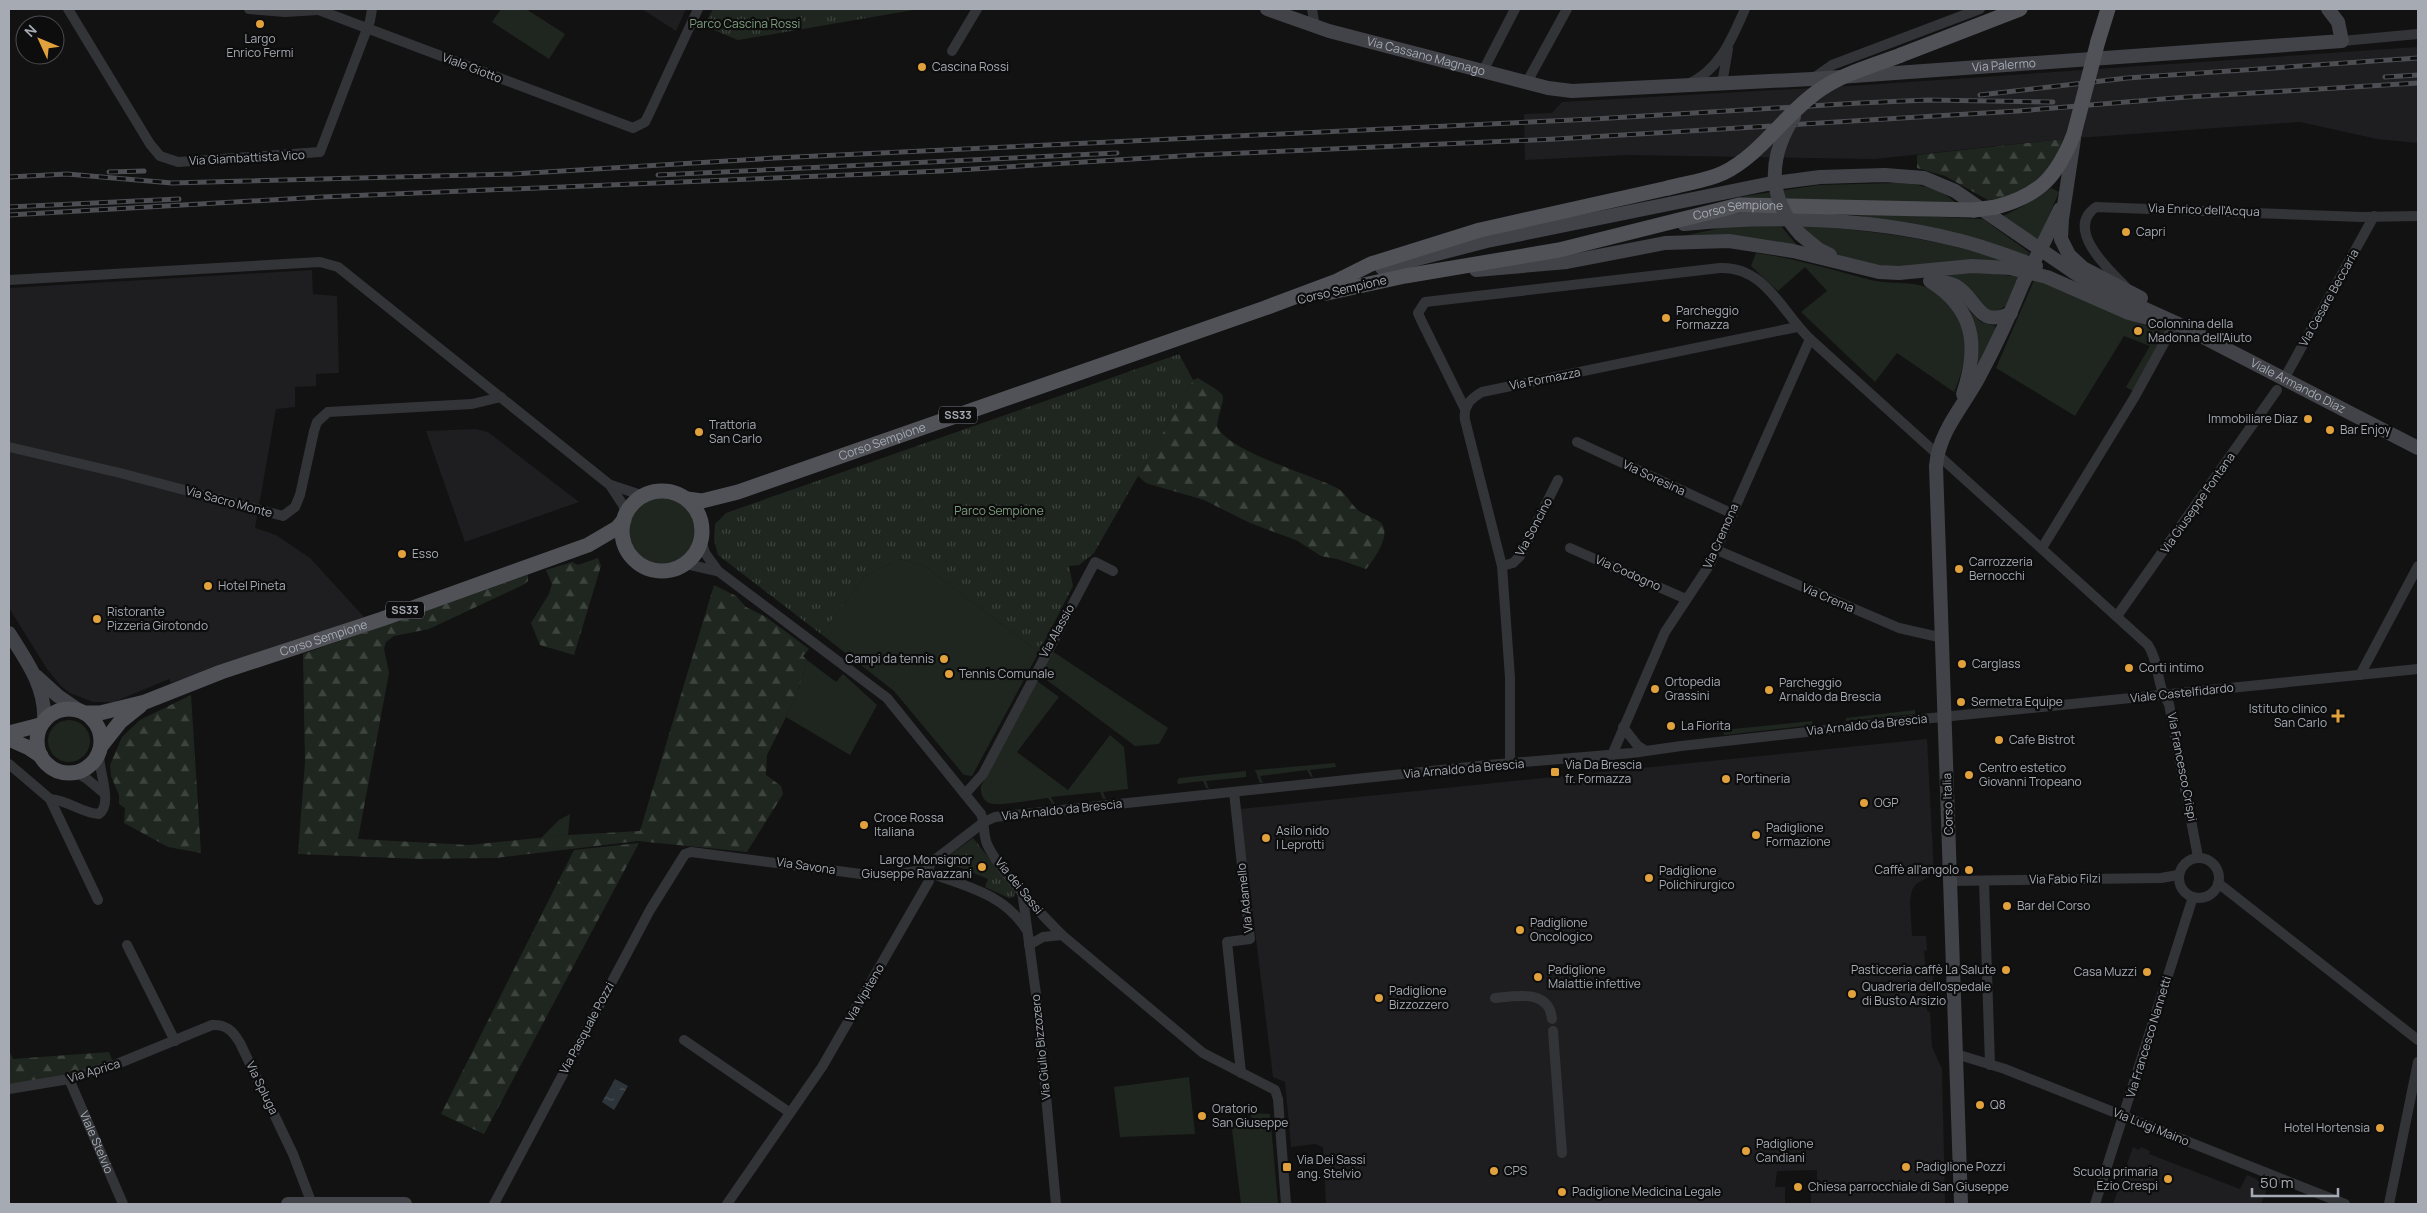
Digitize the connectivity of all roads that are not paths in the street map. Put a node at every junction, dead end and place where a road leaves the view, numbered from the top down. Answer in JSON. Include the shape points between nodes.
{"nodes":[{"id":1,"x":68,"y":9,"type":"edge"},
{"id":2,"x":249,"y":9,"type":"edge"},
{"id":3,"x":317,"y":9,"type":"edge"},
{"id":4,"x":372,"y":9,"type":"edge"},
{"id":5,"x":698,"y":9,"type":"edge"},
{"id":6,"x":977,"y":9,"type":"edge"},
{"id":7,"x":1312,"y":9,"type":"edge"},
{"id":8,"x":1516,"y":9,"type":"edge"},
{"id":9,"x":1567,"y":9,"type":"edge"},
{"id":10,"x":1745,"y":9,"type":"edge"},
{"id":11,"x":1980,"y":9,"type":"edge"},
{"id":12,"x":2020,"y":9,"type":"edge"},
{"id":13,"x":2108,"y":9,"type":"edge"},
{"id":14,"x":2328,"y":9,"type":"edge"},
{"id":15,"x":1278,"y":11,"type":"edge"},
{"id":16,"x":367,"y":27,"type":"junction"},
{"id":17,"x":1315,"y":27,"type":"junction"},
{"id":18,"x":2418,"y":34,"type":"edge"},
{"id":19,"x":1730,"y":41,"type":"junction"},
{"id":20,"x":2342,"y":41,"type":"junction"},
{"id":21,"x":952,"y":51,"type":"dead end"},
{"id":22,"x":1483,"y":71,"type":"junction"},
{"id":23,"x":1812,"y":79,"type":"junction"},
{"id":24,"x":1527,"y":82,"type":"junction"},
{"id":25,"x":1722,"y":84,"type":"junction"},
{"id":26,"x":1680,"y":86,"type":"junction"},
{"id":27,"x":1590,"y":92,"type":"joint"},
{"id":28,"x":1802,"y":104,"type":"junction"},
{"id":29,"x":2074,"y":134,"type":"junction"},
{"id":30,"x":2068,"y":189,"type":"junction"},
{"id":31,"x":2374,"y":216,"type":"junction"},
{"id":32,"x":2418,"y":216,"type":"edge"},
{"id":33,"x":1658,"y":226,"type":"junction"},
{"id":34,"x":1860,"y":268,"type":"junction"},
{"id":35,"x":1899,"y":272,"type":"junction"},
{"id":36,"x":1405,"y":276,"type":"junction"},
{"id":37,"x":9,"y":280,"type":"edge"},
{"id":38,"x":1930,"y":281,"type":"junction"},
{"id":39,"x":1337,"y":282,"type":"junction"},
{"id":40,"x":2131,"y":292,"type":"junction"},
{"id":41,"x":1265,"y":308,"type":"junction"},
{"id":42,"x":2011,"y":313,"type":"junction"},
{"id":43,"x":2129,"y":313,"type":"junction"},
{"id":44,"x":2178,"y":324,"type":"junction"},
{"id":45,"x":1797,"y":327,"type":"junction"},
{"id":46,"x":1810,"y":339,"type":"junction"},
{"id":47,"x":2279,"y":388,"type":"junction"},
{"id":48,"x":501,"y":397,"type":"junction"},
{"id":49,"x":1465,"y":409,"type":"junction"},
{"id":50,"x":1958,"y":409,"type":"junction"},
{"id":51,"x":1577,"y":442,"type":"dead end"},
{"id":52,"x":9,"y":447,"type":"edge"},
{"id":53,"x":2418,"y":448,"type":"edge"},
{"id":54,"x":1937,"y":456,"type":"junction"},
{"id":55,"x":1558,"y":480,"type":"dead end"},
{"id":56,"x":610,"y":485,"type":"junction"},
{"id":57,"x":644,"y":496,"type":"junction"},
{"id":58,"x":725,"y":496,"type":"junction"},
{"id":59,"x":687,"y":500,"type":"junction"},
{"id":60,"x":1731,"y":513,"type":"junction"},
{"id":61,"x":625,"y":518,"type":"junction"},
{"id":62,"x":702,"y":525,"type":"junction"},
{"id":63,"x":701,"y":540,"type":"junction"},
{"id":64,"x":588,"y":545,"type":"junction"},
{"id":65,"x":1570,"y":548,"type":"dead end"},
{"id":66,"x":2042,"y":548,"type":"junction"},
{"id":67,"x":1717,"y":550,"type":"junction"},
{"id":68,"x":628,"y":551,"type":"junction"},
{"id":69,"x":686,"y":564,"type":"junction"},
{"id":70,"x":1502,"y":566,"type":"junction"},
{"id":71,"x":2418,"y":566,"type":"edge"},
{"id":72,"x":718,"y":571,"type":"junction"},
{"id":73,"x":1113,"y":571,"type":"dead end"},
{"id":74,"x":1686,"y":599,"type":"junction"},
{"id":75,"x":2117,"y":616,"type":"junction"},
{"id":76,"x":9,"y":633,"type":"edge"},
{"id":77,"x":1943,"y":638,"type":"junction"},
{"id":78,"x":2418,"y":669,"type":"edge"},
{"id":79,"x":2360,"y":675,"type":"junction"},
{"id":80,"x":35,"y":676,"type":"junction"},
{"id":81,"x":2162,"y":695,"type":"junction"},
{"id":82,"x":145,"y":702,"type":"junction"},
{"id":83,"x":82,"y":711,"type":"junction"},
{"id":84,"x":1945,"y":718,"type":"junction"},
{"id":85,"x":42,"y":723,"type":"junction"},
{"id":86,"x":1623,"y":727,"type":"junction"},
{"id":87,"x":9,"y":733,"type":"edge"},
{"id":88,"x":9,"y":739,"type":"edge"},
{"id":89,"x":100,"y":751,"type":"junction"},
{"id":90,"x":1646,"y":751,"type":"junction"},
{"id":91,"x":1612,"y":755,"type":"junction"},
{"id":92,"x":41,"y":756,"type":"junction"},
{"id":93,"x":9,"y":764,"type":"edge"},
{"id":94,"x":1510,"y":764,"type":"junction"},
{"id":95,"x":75,"y":772,"type":"junction"},
{"id":96,"x":1234,"y":792,"type":"junction"},
{"id":97,"x":105,"y":794,"type":"junction"},
{"id":98,"x":965,"y":794,"type":"junction"},
{"id":99,"x":50,"y":799,"type":"junction"},
{"id":100,"x":984,"y":822,"type":"junction"},
{"id":101,"x":685,"y":854,"type":"joint"},
{"id":102,"x":2198,"y":857,"type":"junction"},
{"id":103,"x":927,"y":869,"type":"junction"},
{"id":104,"x":2178,"y":875,"type":"junction"},
{"id":105,"x":1950,"y":881,"type":"junction"},
{"id":106,"x":1984,"y":881,"type":"junction"},
{"id":107,"x":2218,"y":883,"type":"junction"},
{"id":108,"x":1022,"y":890,"type":"junction"},
{"id":109,"x":2193,"y":897,"type":"junction"},
{"id":110,"x":995,"y":898,"type":"junction"},
{"id":111,"x":98,"y":900,"type":"dead end"},
{"id":112,"x":1027,"y":930,"type":"junction"},
{"id":113,"x":1062,"y":935,"type":"junction"},
{"id":114,"x":127,"y":945,"type":"dead end"},
{"id":115,"x":1029,"y":945,"type":"junction"},
{"id":116,"x":1495,"y":998,"type":"dead end"},
{"id":117,"x":1552,"y":1019,"type":"dead end"},
{"id":118,"x":1553,"y":1031,"type":"dead end"},
{"id":119,"x":684,"y":1040,"type":"dead end"},
{"id":120,"x":2418,"y":1040,"type":"edge"},
{"id":121,"x":175,"y":1041,"type":"junction"},
{"id":122,"x":1956,"y":1054,"type":"junction"},
{"id":123,"x":2418,"y":1062,"type":"edge"},
{"id":124,"x":1990,"y":1065,"type":"junction"},
{"id":125,"x":1241,"y":1073,"type":"junction"},
{"id":126,"x":2417,"y":1073,"type":"edge"},
{"id":127,"x":69,"y":1079,"type":"junction"},
{"id":128,"x":9,"y":1089,"type":"edge"},
{"id":129,"x":789,"y":1112,"type":"junction"},
{"id":130,"x":2124,"y":1116,"type":"junction"},
{"id":131,"x":1562,"y":1153,"type":"dead end"},
{"id":132,"x":123,"y":1204,"type":"edge"},
{"id":133,"x":288,"y":1204,"type":"edge"},
{"id":134,"x":311,"y":1204,"type":"edge"},
{"id":135,"x":405,"y":1204,"type":"edge"},
{"id":136,"x":494,"y":1204,"type":"edge"},
{"id":137,"x":727,"y":1204,"type":"edge"},
{"id":138,"x":1056,"y":1204,"type":"edge"},
{"id":139,"x":1286,"y":1204,"type":"edge"},
{"id":140,"x":1961,"y":1204,"type":"edge"},
{"id":141,"x":2095,"y":1204,"type":"edge"},
{"id":142,"x":2345,"y":1204,"type":"edge"},
{"id":143,"x":2389,"y":1204,"type":"edge"}],
"edges":[{"from":1,"to":16,"type":"street","name":"Via Giambattista Vico","via":[[150,144],[160,156],[178,162],[320,152]]},
{"from":2,"to":3,"type":"street","name":"Viale Giotto","via":[[285,12]]},
{"from":3,"to":16,"type":"street","name":"Viale Giotto"},
{"from":4,"to":16,"type":"street"},
{"from":5,"to":16,"type":"street","name":"Viale Giotto","via":[[645,122],[633,128]]},
{"from":6,"to":21,"type":"street"},
{"from":7,"to":17,"type":"street"},
{"from":8,"to":22,"type":"street"},
{"from":9,"to":24,"type":"street"},
{"from":10,"to":19,"type":"street"},
{"from":11,"to":23,"type":"street","via":[[1832,65]]},
{"from":12,"to":28,"type":"main road","name":"Corso Sempione","bridge":true,"via":[[1831,83]]},
{"from":13,"to":29,"type":"main road","name":"Corso Sempione","bridge":true},
{"from":14,"to":20,"type":"main road","via":[[2338,22]]},
{"from":15,"to":17,"type":"main road","name":"Via Cassano Magnago"},
{"from":17,"to":22,"type":"main road","name":"Via Cassano Magnago"},
{"from":18,"to":20,"type":"street","name":"Via Palermo"},
{"from":19,"to":25,"type":"street"},
{"from":19,"to":26,"type":"street","via":[[1707,72]]},
{"from":20,"to":23,"type":"main road","name":"Via Palermo"},
{"from":22,"to":24,"type":"main road","name":"Via Cassano Magnago"},
{"from":23,"to":25,"type":"main road","name":"Via Palermo"},
{"from":24,"to":27,"type":"main road","name":"Via Cassano Magnago","via":[[1564,91]]},
{"from":25,"to":26,"type":"main road","name":"Via Palermo"},
{"from":26,"to":27,"type":"main road","name":"Via Palermo"},
{"from":28,"to":34,"type":"main road","bridge":true,"via":[[1782,135],[1774,168],[1781,206],[1800,234],[1818,249]]},
{"from":28,"to":39,"type":"main road","name":"Corso Sempione","bridge":true,"via":[[1748,156],[1735,166],[1706,179],[1480,230],[1371,264]]},
{"from":29,"to":30,"type":"main road"},
{"from":29,"to":33,"type":"main road","name":"Corso Sempione","bridge":true,"via":[[2064,159],[2048,180],[2026,196],[1996,207],[1974,210],[1749,204],[1719,208]]},
{"from":30,"to":40,"type":"main road","via":[[2062,219],[2064,248],[2083,268]]},
{"from":30,"to":42,"type":"main road","bridge":true},
{"from":31,"to":32,"type":"street","name":"Via Enrico dell'Acqua"},
{"from":31,"to":40,"type":"street","name":"Via Enrico dell'Acqua","via":[[2096,207],[2086,222],[2090,247]]},
{"from":31,"to":47,"type":"street","name":"Via Cesare Beccaria"},
{"from":33,"to":36,"type":"main road","name":"Corso Sempione","via":[[1559,250]]},
{"from":33,"to":43,"type":"main road","via":[[1744,218],[1862,224],[1952,238],[2051,272]]},
{"from":34,"to":35,"type":"main road"},
{"from":34,"to":36,"type":"main road","via":[[1765,246],[1699,241],[1646,246],[1568,262]]},
{"from":35,"to":38,"type":"main road"},
{"from":35,"to":43,"type":"main road","via":[[1962,266],[2010,268],[2055,280]]},
{"from":36,"to":41,"type":"main road","name":"Corso Sempione"},
{"from":37,"to":48,"type":"street","via":[[320,262],[338,267]]},
{"from":38,"to":42,"type":"main road","via":[[1956,286],[1980,313],[1988,317]]},
{"from":38,"to":50,"type":"main road","via":[[1958,304],[1971,334],[1969,374]]},
{"from":39,"to":41,"type":"main road","name":"Corso Sempione"},
{"from":39,"to":44,"type":"main road","via":[[1487,241],[1767,184],[1820,178],[1906,176],[1947,186],[2082,279]]},
{"from":40,"to":44,"type":"main road"},
{"from":41,"to":58,"type":"main road","name":"Corso Sempione","number":"SS33"},
{"from":42,"to":50,"type":"main road","via":[[1978,379]]},
{"from":43,"to":44,"type":"main road"},
{"from":44,"to":47,"type":"main road","name":"Viale Armando Diaz"},
{"from":44,"to":66,"type":"street","via":[[2169,334],[2134,398]]},
{"from":45,"to":46,"type":"street"},
{"from":45,"to":49,"type":"street","name":"Via Formazza","via":[[1482,392]]},
{"from":45,"to":49,"type":"street","via":[[1785,307],[1760,282],[1741,270],[1728,268],[1425,302],[1418,313]]},
{"from":46,"to":54,"type":"street"},
{"from":46,"to":60,"type":"street","name":"Via Cremona"},
{"from":47,"to":53,"type":"main road","name":"Viale Armando Diaz"},
{"from":47,"to":75,"type":"street","name":"Via Giuseppe Fontana"},
{"from":48,"to":52,"type":"street","name":"Via Sacro Monte","via":[[472,404],[338,411],[323,415],[314,431],[295,507],[283,516]]},
{"from":48,"to":56,"type":"street"},
{"from":49,"to":70,"type":"street"},
{"from":50,"to":54,"type":"main road","name":"Corso Italia"},
{"from":51,"to":60,"type":"street","name":"Via Soresina"},
{"from":54,"to":66,"type":"street","name":"Via Francesco Crispi"},
{"from":54,"to":77,"type":"main road","name":"Corso Italia"},
{"from":55,"to":70,"type":"street","name":"Via Soncino","via":[[1518,559]]},
{"from":56,"to":57,"type":"street"},
{"from":56,"to":61,"type":"street","via":[[623,504]]},
{"from":57,"to":59,"type":"main road","number":"SS33","via":[[658,491],[673,493]]},
{"from":57,"to":61,"type":"main road","number":"SS33","via":[[633,504]]},
{"from":58,"to":59,"type":"main road","number":"SS33","via":[[702,501]]},
{"from":58,"to":62,"type":"main road"},
{"from":59,"to":62,"type":"main road","via":[[697,511]]},
{"from":60,"to":67,"type":"street","name":"Via Cremona"},
{"from":61,"to":64,"type":"main road","number":"SS33","via":[[617,528]]},
{"from":61,"to":68,"type":"main road","via":[[623,536]]},
{"from":62,"to":63,"type":"main road"},
{"from":63,"to":69,"type":"main road","via":[[696,553]]},
{"from":63,"to":72,"type":"street","name":"Via dei Sassi","via":[[705,553]]},
{"from":64,"to":68,"type":"main road","number":"SS33","via":[[614,546]]},
{"from":64,"to":82,"type":"main road","name":"Corso Sempione","number":"SS33","via":[[382,619],[221,672]]},
{"from":65,"to":74,"type":"street","name":"Via Codogno"},
{"from":66,"to":75,"type":"street","name":"Via Francesco Crispi"},
{"from":67,"to":74,"type":"street","name":"Via Cremona"},
{"from":67,"to":77,"type":"street","name":"Via Crema","via":[[1899,628]]},
{"from":68,"to":69,"type":"main road","number":"SS33","via":[[639,564],[654,570],[670,570]]},
{"from":69,"to":72,"type":"street","name":"Via dei Sassi"},
{"from":70,"to":94,"type":"street","via":[[1510,678]]},
{"from":71,"to":79,"type":"street"},
{"from":72,"to":98,"type":"street","name":"Via dei Sassi","via":[[887,698]]},
{"from":73,"to":98,"type":"street","name":"Via Alassio","via":[[1095,562],[983,774]]},
{"from":74,"to":86,"type":"street","name":"Via Cremona","via":[[1665,632]]},
{"from":75,"to":81,"type":"street","name":"Via Francesco Crispi","via":[[2150,648]]},
{"from":76,"to":80,"type":"main road"},
{"from":77,"to":84,"type":"main road","name":"Corso Italia"},
{"from":78,"to":79,"type":"street","name":"Viale Castelfidardo"},
{"from":79,"to":81,"type":"street","name":"Viale Castelfidardo"},
{"from":80,"to":83,"type":"main road"},
{"from":80,"to":85,"type":"main road","via":[[44,703]]},
{"from":81,"to":84,"type":"street","name":"Viale Castelfidardo"},
{"from":81,"to":102,"type":"street","name":"Via Francesco Crispi","via":[[2169,704]]},
{"from":82,"to":83,"type":"main road","name":"Corso Sempione","number":"SS33","via":[[115,710]]},
{"from":82,"to":89,"type":"main road","name":"Corso Sempione","number":"SS33","via":[[120,722]]},
{"from":83,"to":85,"type":"main road","via":[[57,710]]},
{"from":83,"to":89,"type":"main road","via":[[99,728]]},
{"from":84,"to":90,"type":"street","name":"Via Arnaldo da Brescia"},
{"from":84,"to":105,"type":"main road","name":"Corso Italia"},
{"from":85,"to":87,"type":"main road"},
{"from":85,"to":92,"type":"main road","via":[[37,741]]},
{"from":86,"to":90,"type":"street"},
{"from":86,"to":91,"type":"street","name":"Via Cremona"},
{"from":88,"to":92,"type":"main road"},
{"from":89,"to":95,"type":"main road","via":[[87,768]]},
{"from":89,"to":97,"type":"street","via":[[99,769]]},
{"from":90,"to":91,"type":"street","name":"Via Arnaldo da Brescia"},
{"from":91,"to":94,"type":"street","name":"Via Arnaldo da Brescia"},
{"from":92,"to":95,"type":"main road","via":[[53,769]]},
{"from":93,"to":99,"type":"street"},
{"from":94,"to":96,"type":"street","name":"Via Arnaldo da Brescia"},
{"from":95,"to":97,"type":"street"},
{"from":96,"to":100,"type":"street","name":"Via Arnaldo da Brescia","via":[[993,818]]},
{"from":96,"to":125,"type":"street","name":"Via Adamello","via":[[1250,939],[1227,942]]},
{"from":97,"to":99,"type":"street","via":[[106,806],[99,814],[62,800]]},
{"from":98,"to":100,"type":"street","name":"Via dei Sassi"},
{"from":99,"to":111,"type":"street"},
{"from":100,"to":103,"type":"street"},
{"from":100,"to":108,"type":"street","name":"Via dei Sassi","via":[[988,846]]},
{"from":101,"to":103,"type":"street","name":"Via Savona","via":[[691,852],[861,874],[894,875]]},
{"from":101,"to":136,"type":"street","name":"Via Pasquale Pozzi","via":[[650,910]]},
{"from":102,"to":104,"type":"street","via":[[2185,862]]},
{"from":102,"to":107,"type":"street","via":[[2216,866]]},
{"from":103,"to":110,"type":"street"},
{"from":103,"to":129,"type":"street","name":"Via Vipiteno","via":[[929,881],[822,1067]]},
{"from":104,"to":106,"type":"street","name":"Via Fabio Filzi"},
{"from":104,"to":109,"type":"street","via":[[2182,889]]},
{"from":105,"to":106,"type":"street","name":"Via Fabio Filzi"},
{"from":105,"to":122,"type":"main road","name":"Corso Italia"},
{"from":106,"to":124,"type":"street"},
{"from":107,"to":109,"type":"street","via":[[2210,895]]},
{"from":107,"to":120,"type":"street"},
{"from":108,"to":110,"type":"street","via":[[1014,901]]},
{"from":108,"to":112,"type":"street","name":"Via Giulio Bizzozero"},
{"from":108,"to":113,"type":"street","name":"Via dei Sassi"},
{"from":109,"to":130,"type":"street","name":"Via Francesco Nannetti"},
{"from":110,"to":112,"type":"street","via":[[1010,909]]},
{"from":112,"to":115,"type":"street","name":"Via Giulio Bizzozero"},
{"from":113,"to":115,"type":"street","via":[[1043,937]]},
{"from":113,"to":125,"type":"street","name":"Via dei Sassi","via":[[1203,1053]]},
{"from":114,"to":121,"type":"street"},
{"from":115,"to":138,"type":"street","name":"Via Giulio Bizzozero"},
{"from":116,"to":117,"type":"street","via":[[1524,995],[1538,998],[1548,1005]]},
{"from":118,"to":131,"type":"street"},
{"from":119,"to":129,"type":"street"},
{"from":121,"to":127,"type":"street","name":"Via Aprica","via":[[128,1061]]},
{"from":121,"to":134,"type":"street","name":"Via Spluga","via":[[218,1025],[224,1025],[234,1033],[293,1154]]},
{"from":122,"to":124,"type":"street","name":"Via Luigi Maino"},
{"from":122,"to":140,"type":"main road","name":"Corso Italia"},
{"from":123,"to":126,"type":"street"},
{"from":124,"to":130,"type":"street","name":"Via Luigi Maino"},
{"from":125,"to":139,"type":"street","name":"Via dei Sassi","via":[[1276,1092]]},
{"from":126,"to":143,"type":"street"},
{"from":127,"to":128,"type":"street","name":"Via Aprica"},
{"from":127,"to":132,"type":"street","name":"Viale Stelvio"},
{"from":129,"to":137,"type":"street","name":"Via Vipiteno"},
{"from":130,"to":141,"type":"street","name":"Via Francesco Nannetti"},
{"from":130,"to":142,"type":"street","name":"Via Luigi Maino"},
{"from":133,"to":134,"type":"main road"},
{"from":134,"to":135,"type":"main road"}]}
